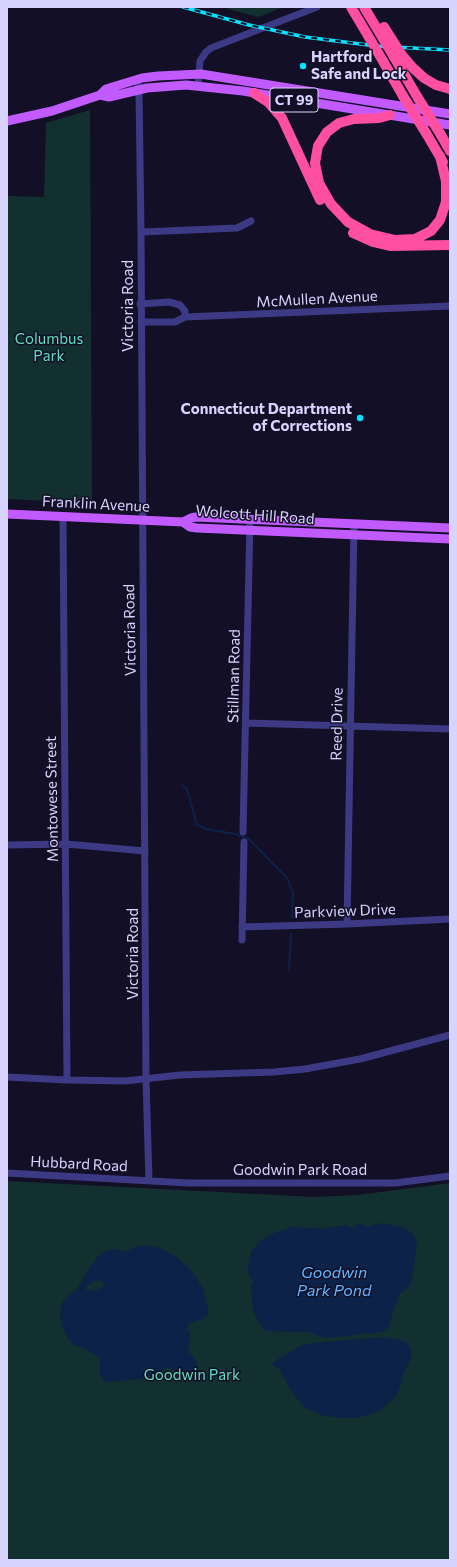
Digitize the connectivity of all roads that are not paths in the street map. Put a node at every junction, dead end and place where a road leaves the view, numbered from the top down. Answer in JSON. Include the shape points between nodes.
{"nodes":[{"id":1,"x":317,"y":7,"type":"edge"},
{"id":2,"x":351,"y":7,"type":"edge"},
{"id":3,"x":364,"y":7,"type":"edge"},
{"id":4,"x":372,"y":7,"type":"edge"},
{"id":5,"x":398,"y":55,"type":"junction"},
{"id":6,"x":198,"y":74,"type":"junction"},
{"id":7,"x":137,"y":79,"type":"junction"},
{"id":8,"x":245,"y":80,"type":"junction"},
{"id":9,"x":198,"y":86,"type":"junction"},
{"id":10,"x":139,"y":89,"type":"junction"},
{"id":11,"x":450,"y":90,"type":"edge"},
{"id":12,"x":243,"y":91,"type":"junction"},
{"id":13,"x":254,"y":93,"type":"junction"},
{"id":14,"x":100,"y":95,"type":"junction"},
{"id":15,"x":450,"y":114,"type":"edge"},
{"id":16,"x":390,"y":115,"type":"junction"},
{"id":17,"x":7,"y":121,"type":"edge"},
{"id":18,"x":450,"y":125,"type":"edge"},
{"id":19,"x":450,"y":151,"type":"edge"},
{"id":20,"x":440,"y":156,"type":"junction"},
{"id":21,"x":450,"y":173,"type":"edge"},
{"id":22,"x":251,"y":221,"type":"dead end"},
{"id":23,"x":141,"y":232,"type":"junction"},
{"id":24,"x":450,"y":245,"type":"edge"},
{"id":25,"x":140,"y":304,"type":"junction"},
{"id":26,"x":450,"y":306,"type":"edge"},
{"id":27,"x":185,"y":317,"type":"junction"},
{"id":28,"x":141,"y":322,"type":"junction"},
{"id":29,"x":7,"y":514,"type":"edge"},
{"id":30,"x":63,"y":517,"type":"junction"},
{"id":31,"x":142,"y":520,"type":"junction"},
{"id":32,"x":250,"y":520,"type":"junction"},
{"id":33,"x":183,"y":522,"type":"junction"},
{"id":34,"x":354,"y":524,"type":"junction"},
{"id":35,"x":450,"y":528,"type":"edge"},
{"id":36,"x":250,"y":530,"type":"junction"},
{"id":37,"x":352,"y":535,"type":"junction"},
{"id":38,"x":450,"y":539,"type":"edge"},
{"id":39,"x":246,"y":724,"type":"junction"},
{"id":40,"x":350,"y":726,"type":"junction"},
{"id":41,"x":450,"y":729,"type":"edge"},
{"id":42,"x":243,"y":832,"type":"dead end"},
{"id":43,"x":244,"y":842,"type":"dead end"},
{"id":44,"x":66,"y":844,"type":"junction"},
{"id":45,"x":7,"y":845,"type":"edge"},
{"id":46,"x":145,"y":850,"type":"junction"},
{"id":47,"x":450,"y":912,"type":"edge"},
{"id":48,"x":450,"y":919,"type":"edge"},
{"id":49,"x":347,"y":924,"type":"junction"},
{"id":50,"x":242,"y":927,"type":"junction"},
{"id":51,"x":242,"y":940,"type":"dead end"},
{"id":52,"x":450,"y":1036,"type":"edge"},
{"id":53,"x":7,"y":1076,"type":"edge"},
{"id":54,"x":146,"y":1079,"type":"junction"},
{"id":55,"x":67,"y":1080,"type":"junction"},
{"id":56,"x":7,"y":1173,"type":"edge"},
{"id":57,"x":450,"y":1176,"type":"edge"},
{"id":58,"x":149,"y":1181,"type":"junction"}],
"edges":[{"from":1,"to":6,"type":"street","via":[[211,48],[202,57]]},
{"from":2,"to":20,"type":"highway","bridge":true},
{"from":3,"to":5,"type":"highway","bridge":true},
{"from":4,"to":5,"type":"highway","bridge":true},
{"from":5,"to":11,"type":"highway","via":[[424,78]]},
{"from":5,"to":19,"type":"highway","bridge":true,"via":[[418,98]]},
{"from":6,"to":7,"type":"main road"},
{"from":6,"to":8,"type":"main road","number":"CT 99"},
{"from":6,"to":9,"type":"street"},
{"from":7,"to":10,"type":"street","name":"Victoria Road"},
{"from":7,"to":14,"type":"main road","via":[[106,88]]},
{"from":8,"to":12,"type":"main road"},
{"from":8,"to":15,"type":"main road","number":"CT 99"},
{"from":9,"to":10,"type":"main road"},
{"from":9,"to":12,"type":"main road","number":"CT 99"},
{"from":10,"to":14,"type":"main road","via":[[109,97]]},
{"from":10,"to":23,"type":"street","name":"Victoria Road"},
{"from":12,"to":13,"type":"main road","number":"CT 99"},
{"from":13,"to":16,"type":"main road","number":"CT 99"},
{"from":13,"to":24,"type":"highway","via":[[268,102],[279,115],[319,199],[332,217],[343,226],[361,238],[384,245]]},
{"from":14,"to":17,"type":"main road"},
{"from":16,"to":18,"type":"main road","number":"CT 99"},
{"from":16,"to":20,"type":"highway","via":[[338,123],[326,132],[318,146],[315,163],[319,183],[331,204],[348,222],[370,234],[395,240],[415,239],[431,231],[442,216],[446,202],[446,181]]},
{"from":20,"to":21,"type":"highway"},
{"from":22,"to":23,"type":"street","via":[[238,228]]},
{"from":23,"to":25,"type":"street","name":"Victoria Road"},
{"from":25,"to":27,"type":"street","via":[[169,302],[180,305],[185,311]]},
{"from":25,"to":28,"type":"street","name":"Victoria Road"},
{"from":26,"to":27,"type":"street","name":"McMullen Avenue"},
{"from":27,"to":28,"type":"street","name":"McMullen Avenue","via":[[175,322]]},
{"from":28,"to":31,"type":"street","name":"Victoria Road"},
{"from":29,"to":30,"type":"main road","name":"Franklin Avenue"},
{"from":30,"to":31,"type":"main road","name":"Franklin Avenue"},
{"from":30,"to":44,"type":"street","name":"Montowese Street"},
{"from":31,"to":33,"type":"main road","name":"Franklin Avenue"},
{"from":31,"to":46,"type":"street","name":"Victoria Road"},
{"from":32,"to":33,"type":"main road","name":"Wolcott Hill Road","via":[[193,517]]},
{"from":32,"to":34,"type":"main road","name":"Wolcott Hill Road"},
{"from":32,"to":36,"type":"street","name":"Stillman Road"},
{"from":33,"to":36,"type":"main road","name":"Wolcott Hill Road","via":[[193,528]]},
{"from":34,"to":35,"type":"main road","name":"Wolcott Hill Road"},
{"from":34,"to":37,"type":"street","name":"Reed Drive"},
{"from":36,"to":37,"type":"main road","name":"Wolcott Hill Road"},
{"from":36,"to":39,"type":"street","name":"Stillman Road"},
{"from":37,"to":38,"type":"main road","name":"Wolcott Hill Road"},
{"from":37,"to":40,"type":"street","name":"Reed Drive"},
{"from":39,"to":40,"type":"street"},
{"from":39,"to":42,"type":"street","name":"Stillman Road"},
{"from":40,"to":41,"type":"street"},
{"from":40,"to":49,"type":"street","name":"Reed Drive"},
{"from":43,"to":50,"type":"street"},
{"from":44,"to":45,"type":"street"},
{"from":44,"to":46,"type":"street"},
{"from":44,"to":55,"type":"street","name":"Montowese Street"},
{"from":46,"to":54,"type":"street","name":"Victoria Road"},
{"from":47,"to":48,"type":"street"},
{"from":48,"to":49,"type":"street","name":"Parkview Drive"},
{"from":49,"to":50,"type":"street","name":"Parkview Drive"},
{"from":50,"to":51,"type":"street"},
{"from":52,"to":54,"type":"street","via":[[360,1059],[305,1069]]},
{"from":53,"to":55,"type":"street"},
{"from":54,"to":55,"type":"street"},
{"from":54,"to":58,"type":"street","name":"Victoria Road"},
{"from":56,"to":58,"type":"street","name":"Hubbard Road"},
{"from":57,"to":58,"type":"street","name":"Goodwin Park Road","via":[[395,1183]]}]}
